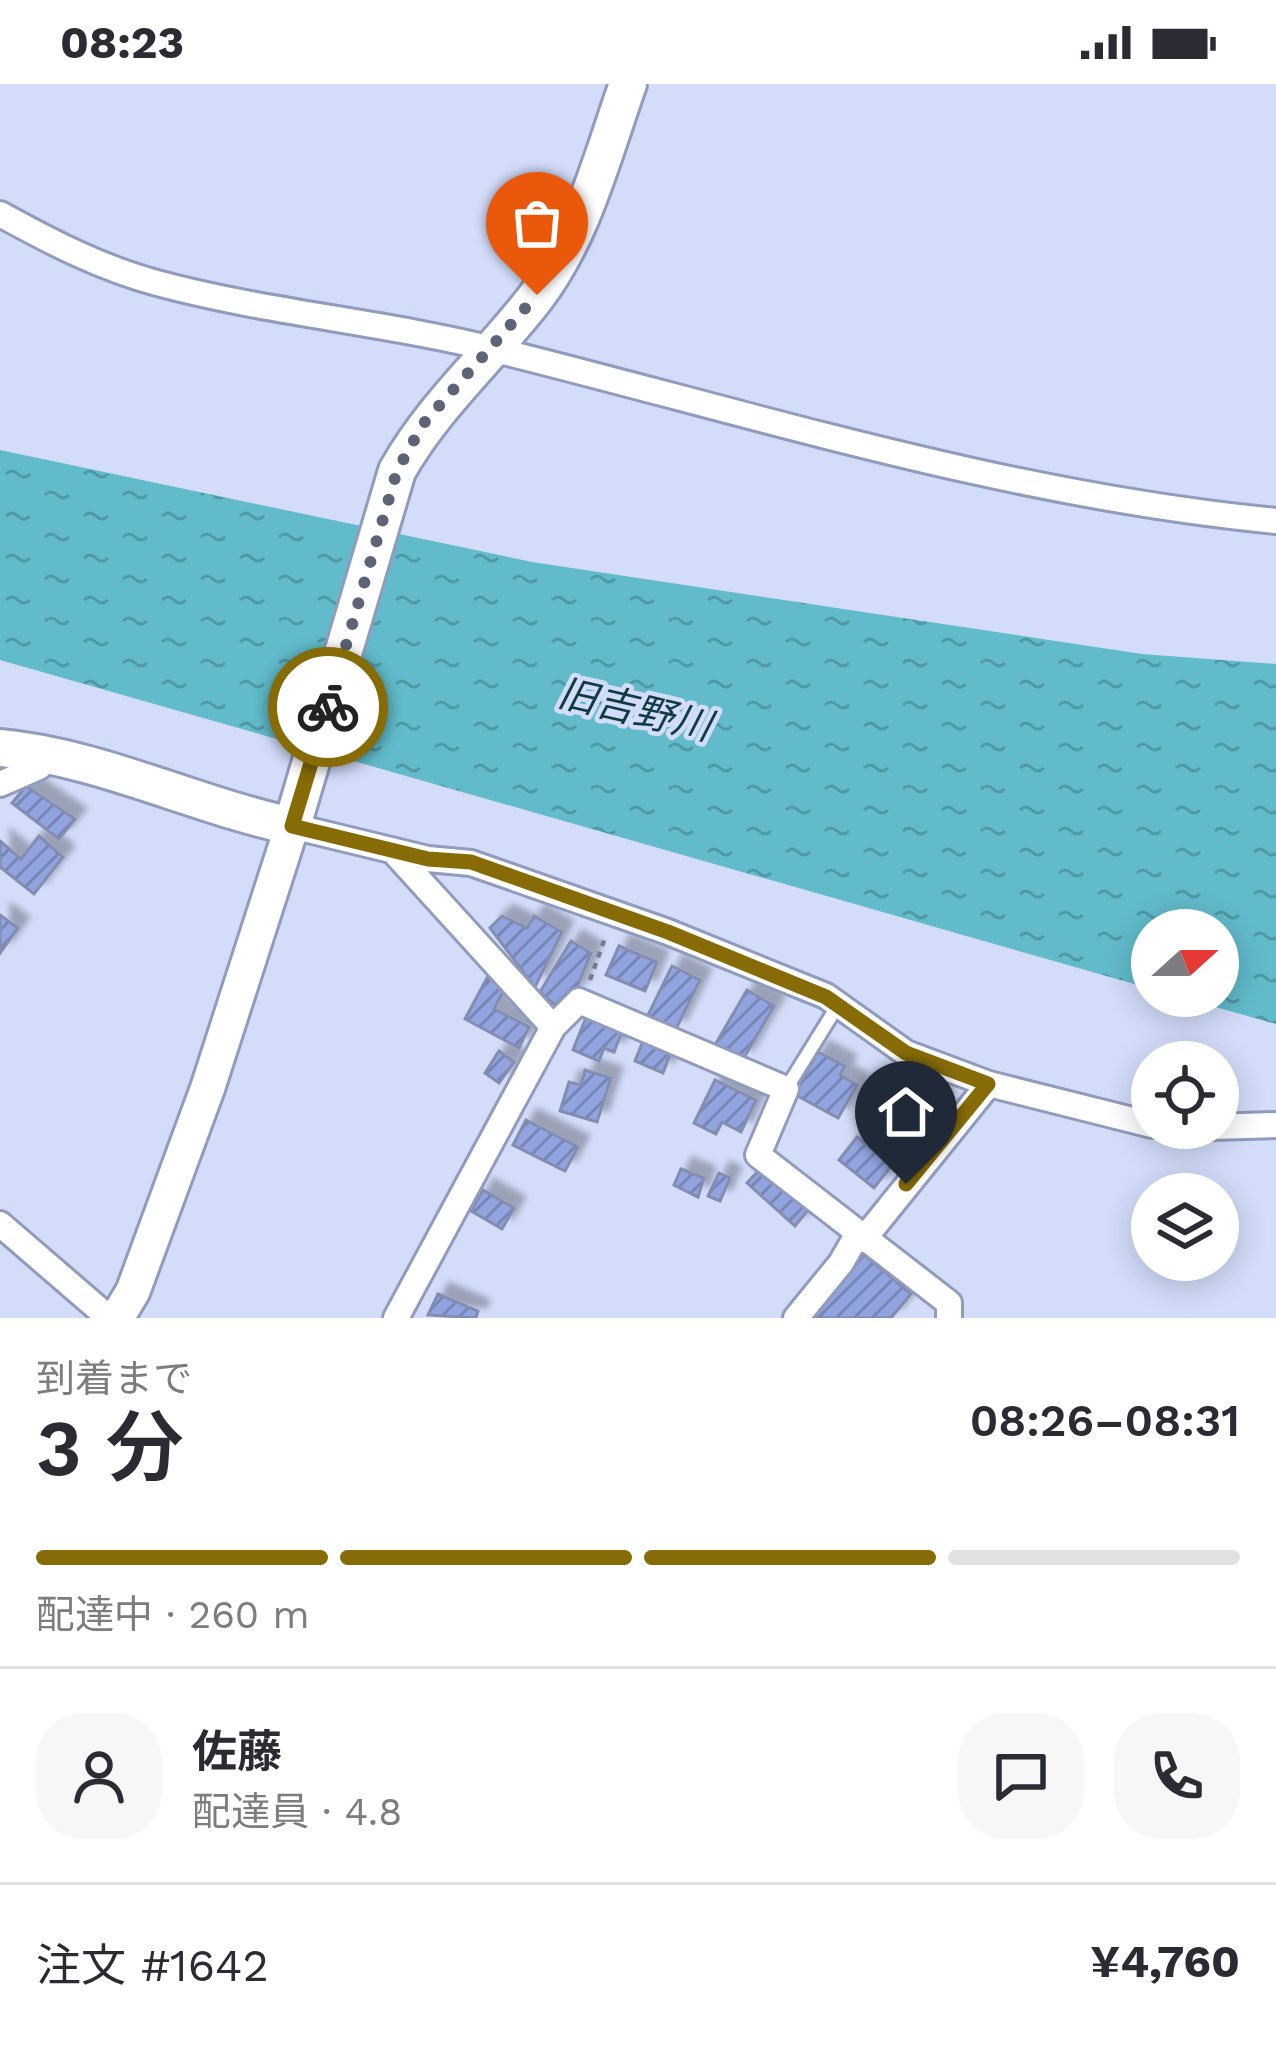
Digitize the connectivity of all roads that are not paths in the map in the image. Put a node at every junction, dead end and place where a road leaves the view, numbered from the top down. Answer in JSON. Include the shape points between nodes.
{"nodes":[{"id":1,"x":628,"y":84,"type":"edge"},
{"id":2,"x":0,"y":214,"type":"edge"},
{"id":3,"x":492,"y":349,"type":"junction"},
{"id":4,"x":1276,"y":520,"type":"edge"},
{"id":5,"x":0,"y":748,"type":"edge"},
{"id":6,"x":52,"y":752,"type":"junction"},
{"id":7,"x":0,"y":784,"type":"edge"},
{"id":8,"x":296,"y":817,"type":"junction"},
{"id":9,"x":392,"y":850,"type":"junction"},
{"id":10,"x":838,"y":1005,"type":"junction"},
{"id":11,"x":553,"y":1027,"type":"junction"},
{"id":12,"x":988,"y":1084,"type":"junction"},
{"id":13,"x":786,"y":1090,"type":"junction"},
{"id":14,"x":1131,"y":1120,"type":"edge"},
{"id":15,"x":1276,"y":1125,"type":"edge"},
{"id":16,"x":1239,"y":1126,"type":"edge"},
{"id":17,"x":0,"y":1224,"type":"edge"},
{"id":18,"x":860,"y":1237,"type":"junction"},
{"id":19,"x":113,"y":1318,"type":"edge"},
{"id":20,"x":396,"y":1318,"type":"edge"},
{"id":21,"x":796,"y":1318,"type":"edge"},
{"id":22,"x":949,"y":1318,"type":"edge"}],
"edges":[{"from":1,"to":3,"type":"main road","via":[[579,225]]},
{"from":2,"to":3,"type":"street","via":[[68,252],[158,283]]},
{"from":3,"to":4,"type":"street","via":[[886,455],[1116,501]]},
{"from":3,"to":8,"type":"main road","via":[[423,424],[382,511]]},
{"from":5,"to":6,"type":"main road"},
{"from":6,"to":7,"type":"street"},
{"from":6,"to":8,"type":"main road","via":[[230,813]]},
{"from":8,"to":9,"type":"street"},
{"from":8,"to":19,"type":"street","via":[[134,1291]]},
{"from":9,"to":10,"type":"street","via":[[471,862]]},
{"from":9,"to":11,"type":"street"},
{"from":10,"to":12,"type":"street","via":[[906,1053]]},
{"from":10,"to":13,"type":"lane"},
{"from":11,"to":13,"type":"street","via":[[580,1001]]},
{"from":11,"to":20,"type":"street"},
{"from":12,"to":14,"type":"street"},
{"from":12,"to":18,"type":"street"},
{"from":13,"to":18,"type":"street","via":[[758,1155]]},
{"from":15,"to":16,"type":"street"},
{"from":17,"to":19,"type":"street"},
{"from":18,"to":21,"type":"street"},
{"from":18,"to":22,"type":"street","via":[[949,1303]]}]}
